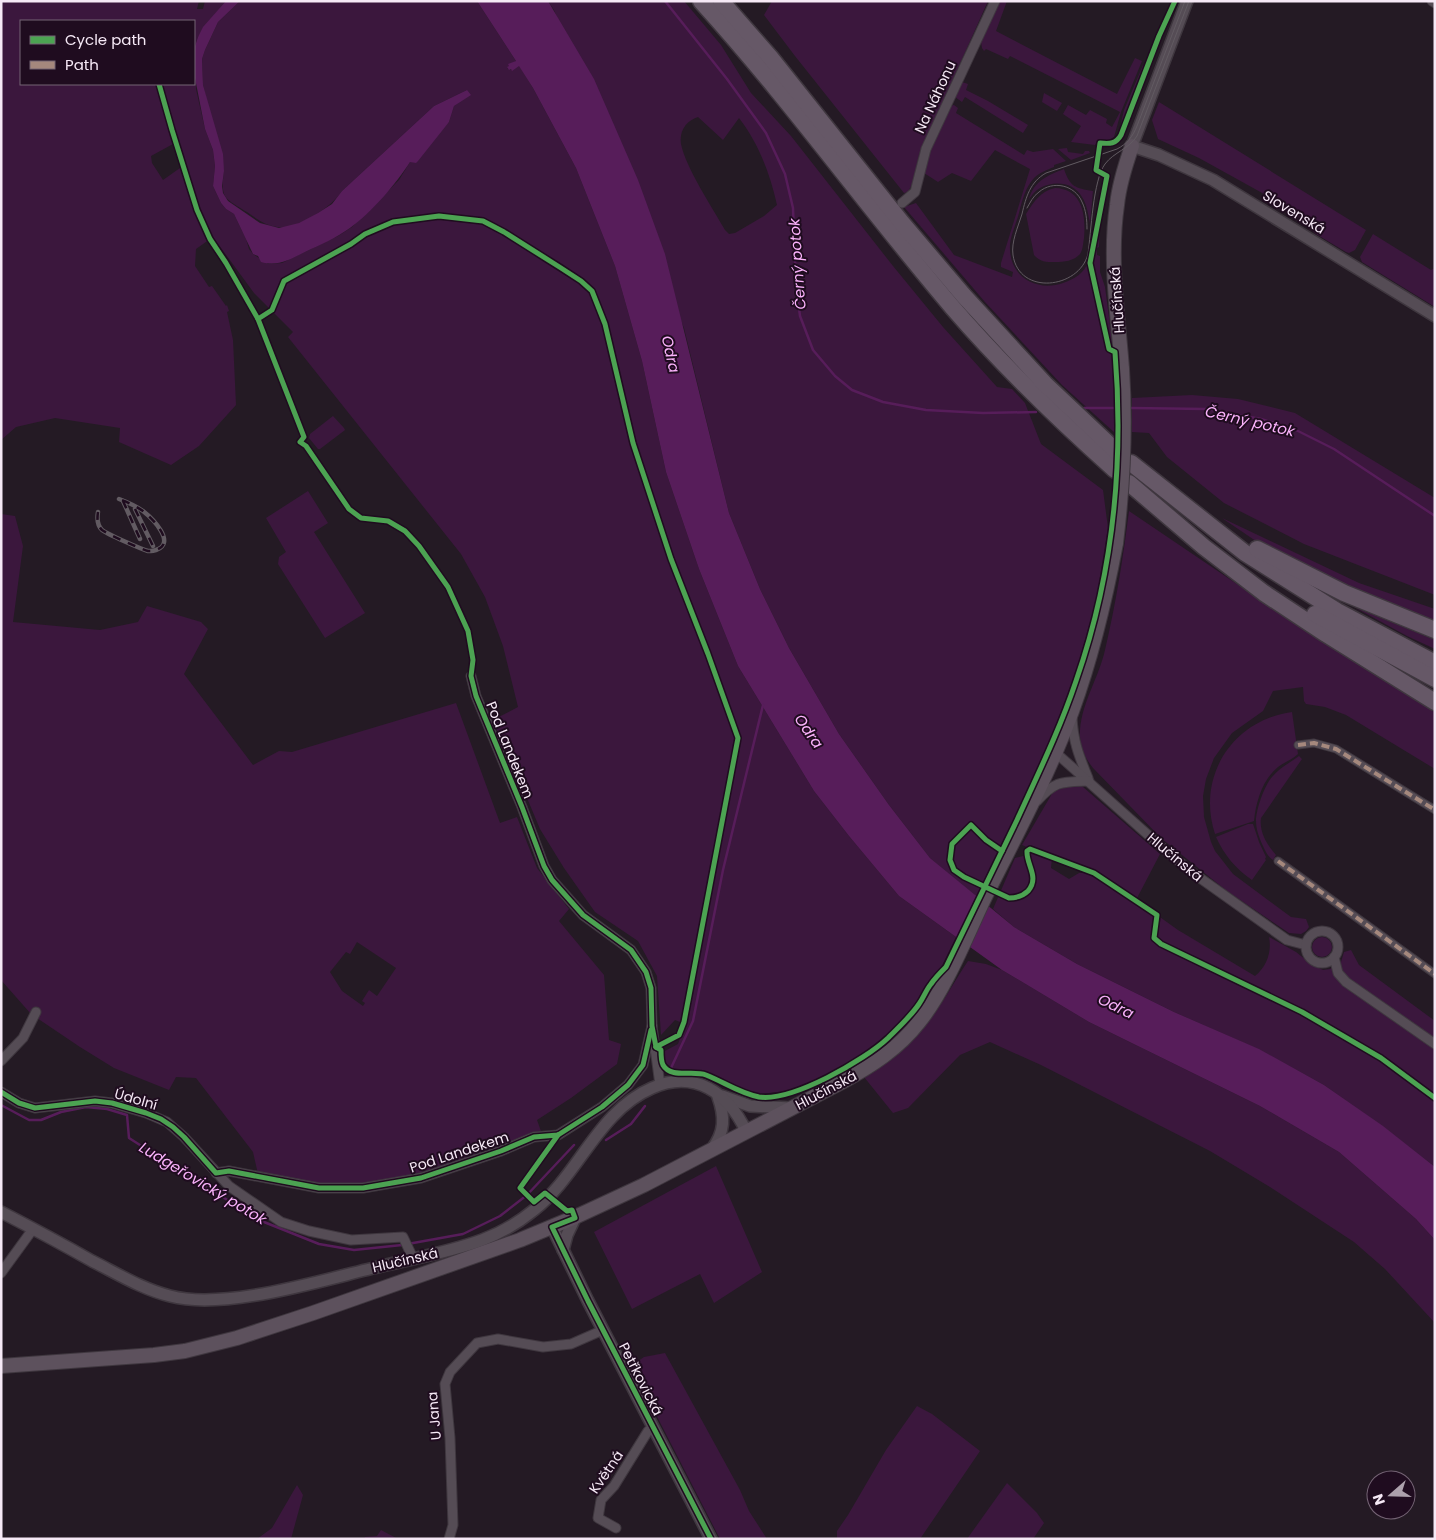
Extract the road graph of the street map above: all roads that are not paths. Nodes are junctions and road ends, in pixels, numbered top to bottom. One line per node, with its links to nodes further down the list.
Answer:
1 (701, 1): 9 (highway)
2 (721, 1): 8 (highway)
3 (995, 1): 6 (street, Na Náhonu)
4 (1187, 1): 5 (street, Hlučínská)
5 (1132, 146): 7 (street, Slovenská); 17 (main road, Hlučínská, bridge)
6 (902, 203)
7 (1435, 316)
8 (1116, 451)
9 (1115, 470)
10 (1129, 483): 11 (highway)
11 (1168, 515): 15 (highway); 16 (highway)
12 (1435, 630): 13 (highway)
13 (1435, 663)
14 (471, 676): 28 (street, Pod Landekem)
15 (1435, 679)
16 (1435, 702)
17 (1071, 712): 19 (main road, Hlučínská); 20 (street)
18 (1298, 745): 21 (street)
19 (1056, 752): 20 (street, Hlučínská); 22 (main road, Hlučínská)
20 (1090, 781): 22 (street); 24 (street, Hlučínská)
21 (1435, 810)
22 (1027, 812): 34 (main road, Hlučínská)
23 (1278, 861): 26 (street)
24 (1306, 945): 25 (street, Hlučínská); 25 (street)
25 (1334, 957): 29 (street)
26 (1435, 974)
27 (36, 1012): 30 (street)
28 (652, 1026): 31 (street, Pod Landekem); 37 (street, Pod Landekem)
29 (1435, 1044)
30 (1, 1062)
31 (660, 1085): 33 (street, Hlučínská); 42 (street, Hlučínská)
32 (1, 1092): 37 (street, Údolní)
33 (716, 1093): 34 (street); 35 (street, Hlučínská); 36 (street)
34 (791, 1108): 35 (main road, Hlučínská)
35 (746, 1131): 36 (main road, Hlučínská)
36 (711, 1150): 39 (main road, Hlučínská)
37 (216, 1173): 42 (street, Údolní)
38 (1, 1212): 41 (street, Hlučínská)
39 (575, 1218): 40 (main road, Hlučínská); 43 (street)
40 (552, 1227): 43 (street, Petřkovická); 46 (main road, Hlučínská)
41 (33, 1229): 42 (street, Hlučínská); 44 (street)
42 (409, 1249)
43 (563, 1250): 45 (street, Petřkovická)
44 (1, 1273)
45 (603, 1330): 47 (street, Petřkovická); 49 (street, U Jana)
46 (1, 1366)
47 (653, 1427): 48 (street, Květná); 50 (street, Petřkovická)
48 (616, 1528)
49 (449, 1539)
50 (712, 1539)

